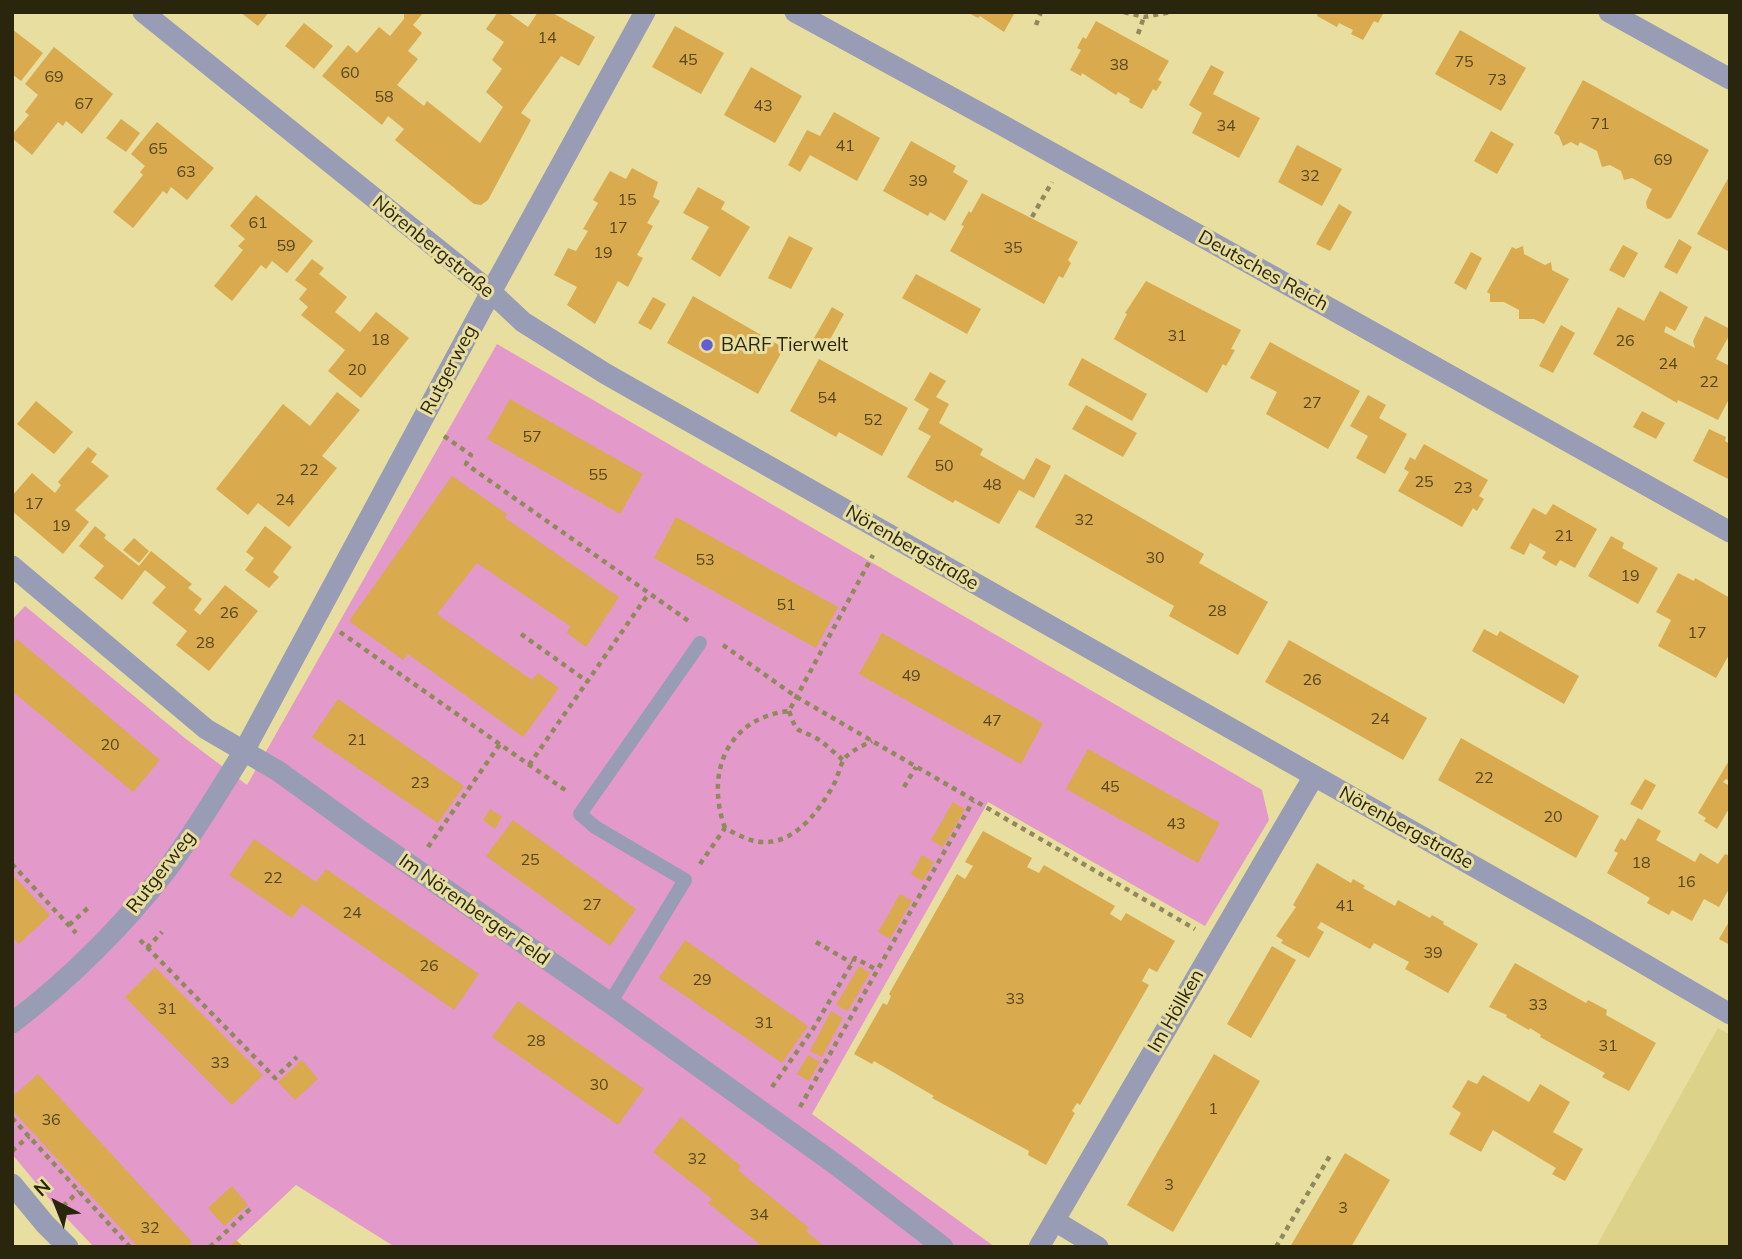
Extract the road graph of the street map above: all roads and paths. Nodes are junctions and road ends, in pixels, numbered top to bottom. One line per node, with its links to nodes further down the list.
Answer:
1 (143, 12): 14 (street, Nörenbergstraße)
2 (645, 12): 14 (street, Rutgerweg)
3 (795, 12): 12 (street, Deutsches Reich)
4 (1041, 12): 9 (path)
5 (1124, 12): 8 (path)
6 (1171, 12): 8 (path)
7 (1609, 12): 11 (street)
8 (1144, 17): 10 (path)
9 (1036, 25)
10 (1138, 34)
11 (1730, 79)
12 (1065, 160): 13 (path); 16 (street, Deutsches Reich)
13 (1032, 218)
14 (491, 292): 15 (street, Rutgerweg); 17 (street, Nörenbergstraße)
15 (420, 424): 19 (path); 20 (street, Rutgerweg)
16 (1730, 532)
17 (885, 533): 26 (path); 34 (street, Nörenbergstraße)
18 (12, 566): 30 (street, Im Nörenberger Feld)
19 (649, 593): 21 (path); 25 (path)
20 (316, 618): 29 (path); 30 (street, Rutgerweg)
21 (695, 625)
22 (521, 634): 25 (path)
23 (718, 641): 26 (path)
24 (700, 643): 37 (lane)
25 (588, 682): 32 (path)
26 (795, 696): 27 (path); 28 (path)
27 (789, 711): 31 (path); 38 (path)
28 (872, 741): 31 (path); 33 (path)
29 (500, 744): 32 (path); 40 (path)
30 (244, 751): 40 (street, Im Nörenberger Feld); 43 (street, Rutgerweg)
31 (843, 760): 38 (path)
32 (529, 765): 37 (path)
33 (916, 767): 35 (path); 36 (path)
34 (1314, 776): 47 (street, Im Höllken); 53 (street, Nörenbergstraße)
35 (904, 787)
36 (973, 801): 47 (path); 51 (path)
37 (586, 804): 52 (lane)
38 (725, 828): 41 (path)
39 (12, 864): 44 (path)
40 (413, 867): 52 (street, Im Nörenberger Feld)
41 (696, 871)
42 (89, 907): 44 (path)
43 (122, 922): 48 (path); 49 (street, Rutgerweg)
44 (69, 925): 49 (path)
45 (162, 932): 48 (path)
46 (816, 942): 50 (path)
47 (1217, 942): 66 (street, Im Höllken)
48 (147, 948): 55 (path)
49 (92, 951): 54 (street, Rutgerweg)
50 (852, 963): 51 (path); 56 (path)
51 (877, 971): 58 (path)
52 (610, 1003): 56 (street, Im Nörenberger Feld)
53 (1730, 1014)
54 (12, 1023)
55 (297, 1057)
56 (757, 1108): 58 (street, Im Nörenberger Feld)
57 (12, 1118): 59 (path)
58 (786, 1128): 70 (street, Im Nörenberger Feld)
59 (29, 1136): 60 (path); 63 (path)
60 (12, 1151)
61 (1331, 1154): 73 (path)
62 (12, 1184): 67 (street)
63 (79, 1191): 64 (path); 68 (path)
64 (68, 1202)
65 (251, 1208): 69 (path)
66 (1055, 1221): 71 (street, Im Höllken); 72 (street)
67 (68, 1247)
68 (130, 1247)
69 (210, 1247)
70 (943, 1247)
71 (1039, 1247)
72 (1098, 1247)
73 (1276, 1247)

